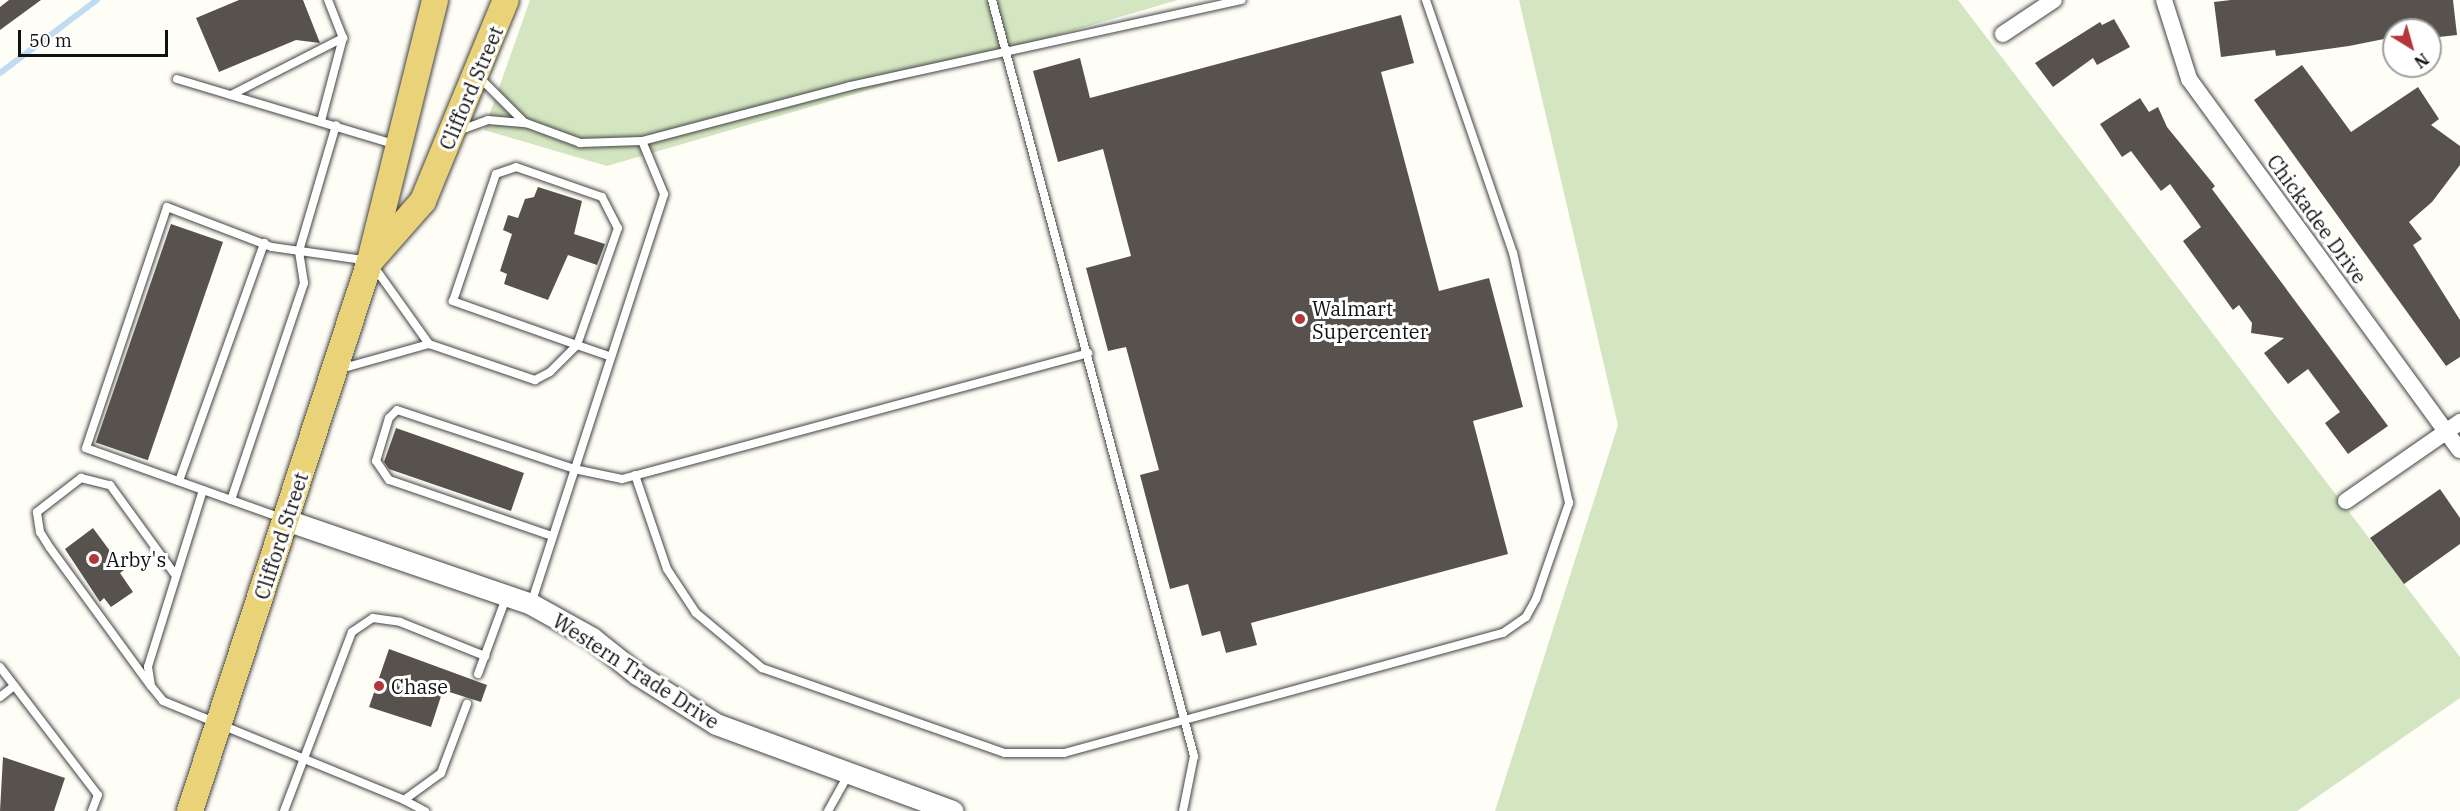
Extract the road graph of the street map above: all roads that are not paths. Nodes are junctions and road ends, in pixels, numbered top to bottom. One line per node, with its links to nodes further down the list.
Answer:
1 (328, 0): 10 (lane)
2 (435, 0): 20 (main road, Clifford Street)
3 (506, 0): 12 (main road, Clifford Street)
4 (992, 0): 11 (lane)
5 (1242, 0): 11 (lane)
6 (1426, 0): 49 (lane)
7 (2054, 0): 9 (street)
8 (2164, 0): 29 (street, Chickadee Drive)
9 (2003, 34)
10 (343, 38): 14 (lane); 15 (lane)
11 (1007, 52): 19 (lane); 26 (lane)
12 (477, 75): 16 (lane); 18 (main road, Clifford Street)
13 (177, 79): 14 (lane)
14 (231, 95): 15 (lane)
15 (321, 121): 17 (lane)
16 (526, 123): 18 (lane); 19 (lane)
17 (336, 125): 20 (lane); 22 (lane)
18 (452, 133): 23 (main road, Clifford Street)
19 (642, 141): 27 (lane)
20 (398, 145): 23 (main road, Clifford Street)
21 (264, 243): 22 (lane); 33 (lane); 33 (lane)
22 (299, 251): 23 (lane); 35 (lane)
23 (370, 261): 24 (lane); 28 (main road, Clifford Street)
24 (429, 344): 25 (lane); 28 (lane)
25 (577, 345): 25 (lane); 27 (lane)
26 (1088, 353): 32 (lane); 49 (lane)
27 (611, 357): 31 (lane)
28 (335, 371): 37 (main road, Clifford Street)
29 (2453, 426): 30 (street, Chickadee Drive); 36 (street)
30 (2460, 450)
31 (574, 469): 32 (lane); 38 (lane); 38 (lane)
32 (635, 475): 49 (lane)
33 (179, 481): 34 (lane)
34 (203, 490): 35 (lane); 39 (lane)
35 (231, 500): 37 (lane)
36 (2346, 501)
37 (286, 520): 40 (street, Western Trade Drive); 50 (main road, Clifford Street)
38 (552, 536): 41 (lane)
39 (176, 576): 46 (lane); 46 (lane)
40 (507, 595): 41 (street, Western Trade Drive); 42 (lane)
41 (531, 604): 52 (street, Western Trade Drive)
42 (485, 656): 44 (lane); 51 (lane)
43 (0, 667): 45 (lane)
44 (478, 674)
45 (14, 686): 47 (lane); 54 (lane)
46 (151, 686): 50 (lane)
47 (0, 697)
48 (467, 704): 53 (lane)
49 (1185, 718): 60 (lane)
50 (219, 723): 51 (lane); 55 (main road, Clifford Street)
51 (303, 760): 53 (lane); 56 (lane)
52 (848, 775): 58 (lane); 59 (street, Western Trade Drive)
53 (404, 800): 57 (lane)
54 (92, 811)
55 (190, 811)
56 (284, 811)
57 (425, 811)
58 (828, 811)
59 (952, 811)
60 (1183, 811)

